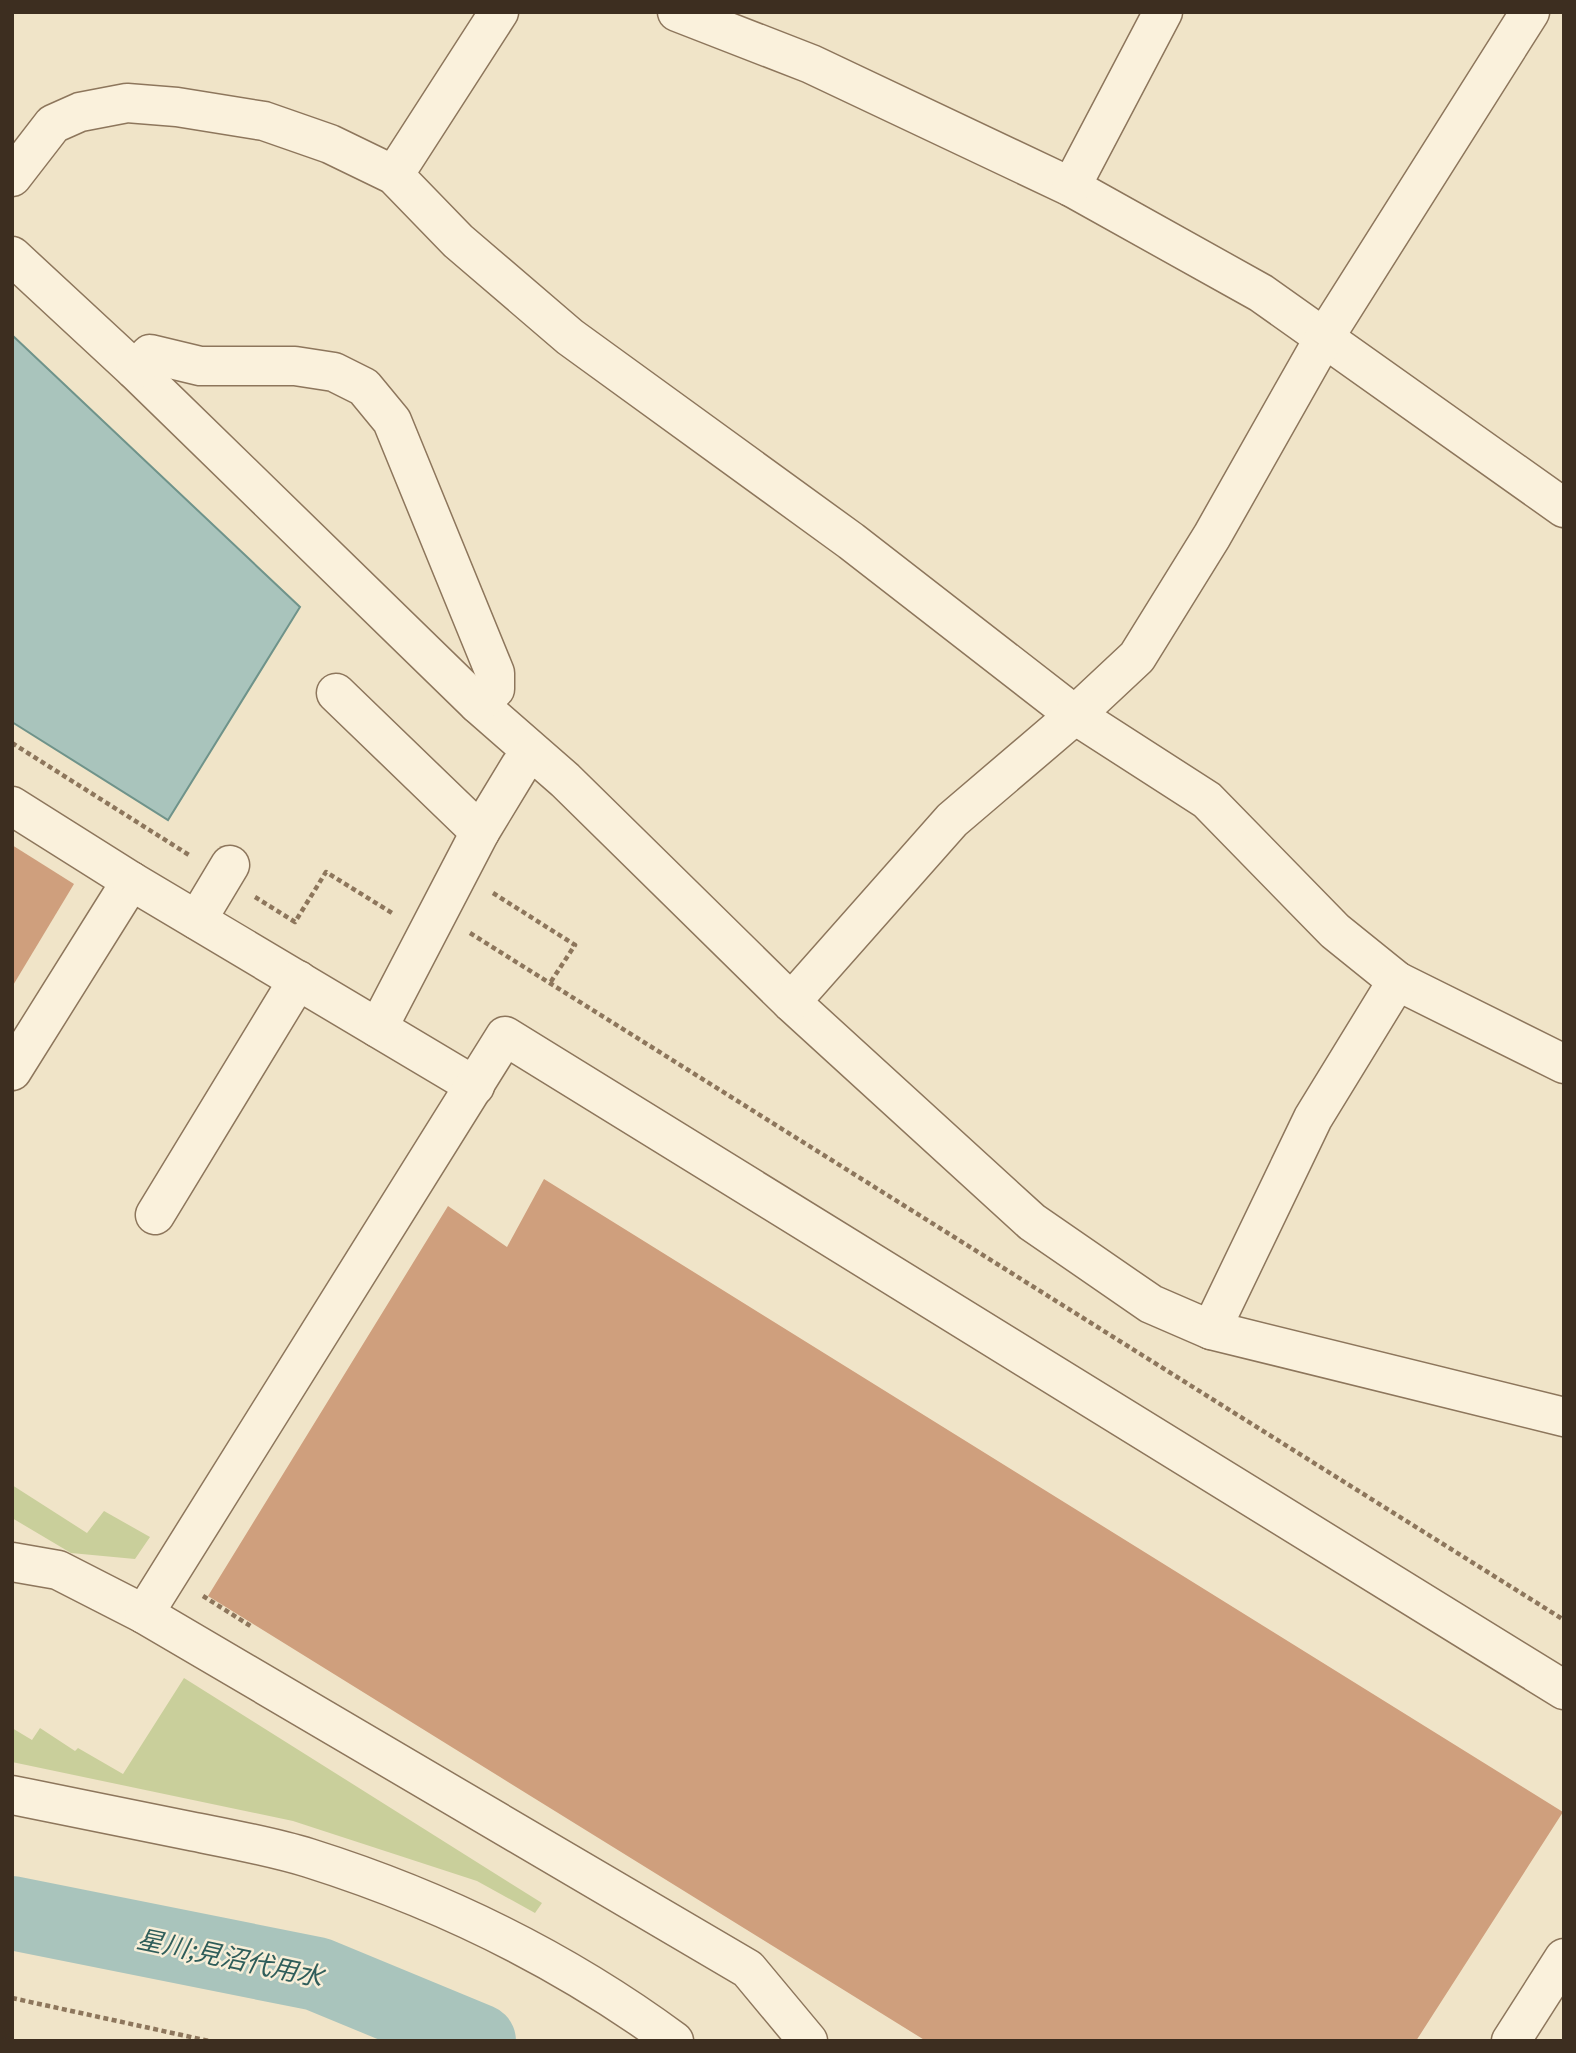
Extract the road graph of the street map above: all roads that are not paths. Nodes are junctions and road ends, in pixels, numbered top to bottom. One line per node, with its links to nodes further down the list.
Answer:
1 (499, 12): 5 (street)
2 (677, 12): 7 (street)
3 (1163, 12): 7 (street)
4 (1530, 12): 9 (street)
5 (394, 175): 6 (street); 14 (street)
6 (12, 177)
7 (1071, 187): 9 (street)
8 (12, 256): 10 (street)
9 (1324, 338): 11 (street); 14 (street)
10 (135, 370): 13 (street); 13 (street)
11 (1564, 508)
12 (336, 694): 17 (street)
13 (478, 704): 15 (street)
14 (1075, 715): 22 (street); 23 (street)
15 (534, 755): 17 (street); 23 (street)
16 (12, 806): 19 (street)
17 (480, 832): 24 (street)
18 (227, 871): 20 (street)
19 (131, 881): 20 (street); 26 (street)
20 (197, 920): 21 (street)
21 (298, 980): 24 (street); 28 (street)
22 (1397, 981): 25 (street); 29 (street)
23 (791, 1002): 29 (street)
24 (378, 1028): 27 (street)
25 (1564, 1064)
26 (12, 1071)
27 (475, 1086): 32 (street); 33 (street)
28 (155, 1215)
29 (1211, 1330): 30 (street)
30 (1564, 1418)
31 (12, 1562): 32 (street)
32 (144, 1614): 37 (street)
33 (1564, 1690)
34 (12, 1795): 36 (street)
35 (1564, 1958): 38 (street)
36 (674, 2041)
37 (808, 2041)
38 (1511, 2041)

